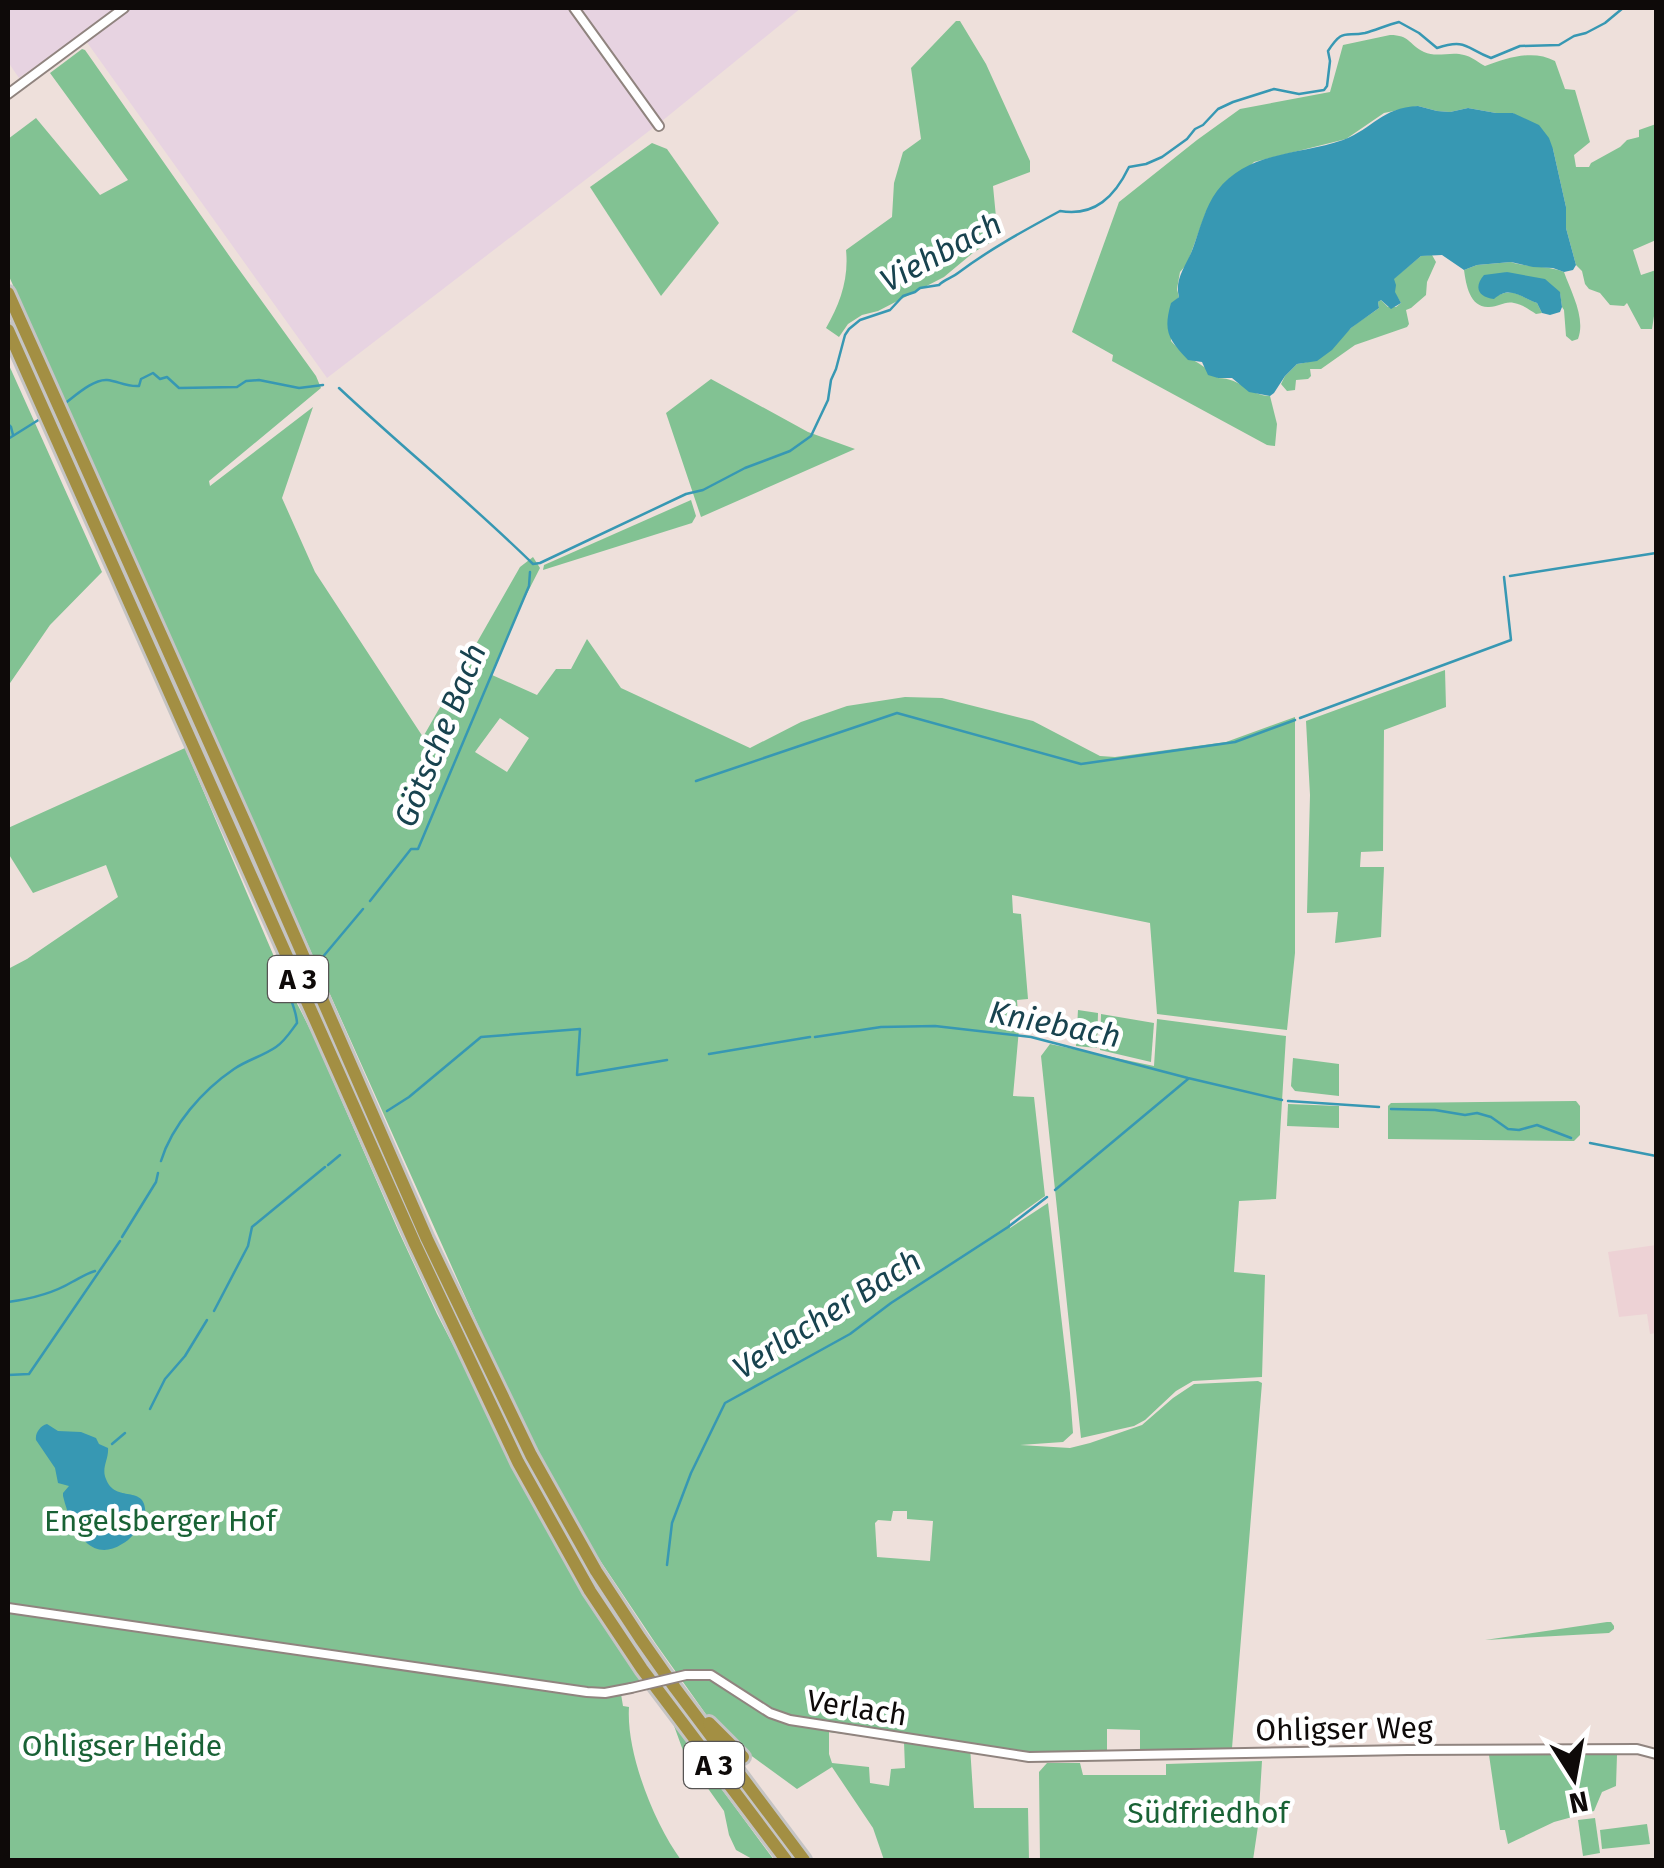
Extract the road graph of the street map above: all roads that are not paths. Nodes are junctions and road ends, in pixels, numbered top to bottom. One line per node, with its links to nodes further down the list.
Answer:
1 (124, 8): 3 (street)
2 (574, 8): 4 (street)
3 (8, 94)
4 (659, 126)
5 (8, 293): 9 (highway, A 3)
6 (8, 330): 8 (highway, A 3)
7 (8, 1608): 13 (street, Verlach, bridge)
8 (642, 1669): 10 (highway); 14 (highway, A 3)
9 (674, 1688): 12 (highway); 15 (highway, A 3)
10 (660, 1704)
11 (1656, 1754): 13 (street, Ohligser Weg)
12 (743, 1757)
13 (1032, 1757)
14 (786, 1860)
15 (804, 1860)

